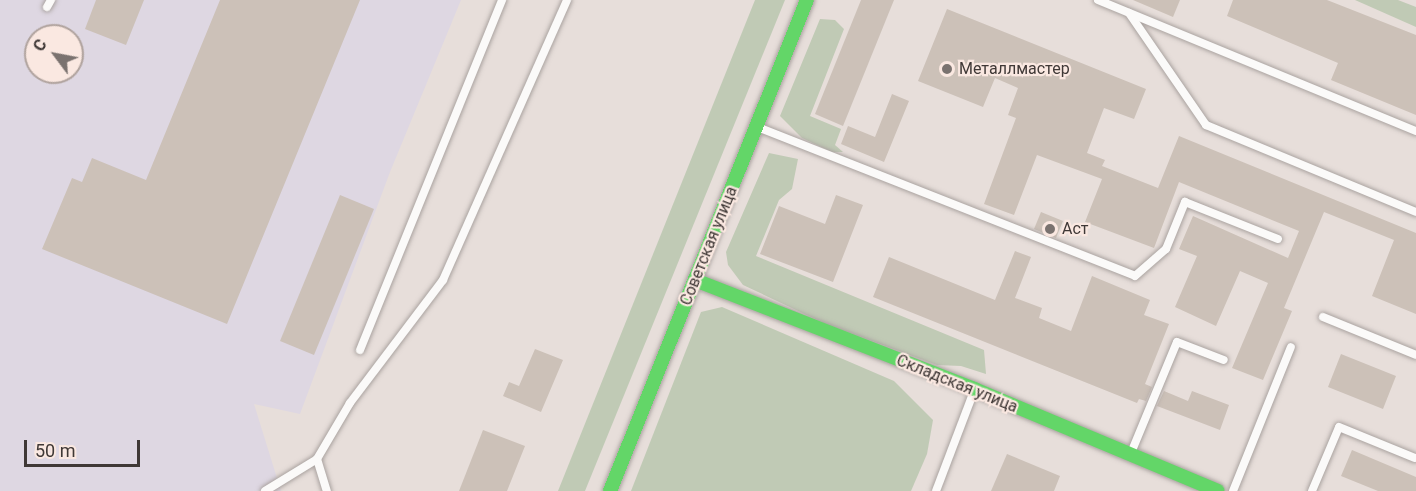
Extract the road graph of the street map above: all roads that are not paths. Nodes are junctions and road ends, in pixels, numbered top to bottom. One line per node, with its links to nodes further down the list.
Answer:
1 (502, 0): 13 (lane)
2 (567, 0): 19 (lane)
3 (807, 0): 6 (street, Советская улица)
4 (1098, 0): 5 (lane)
5 (1129, 13): 7 (lane); 8 (lane)
6 (757, 127): 9 (lane); 10 (street, Советская улица)
7 (1416, 131)
8 (1416, 212)
9 (1278, 239)
10 (695, 280): 16 (street, Складская улица); 22 (street, Советская улица)
11 (1323, 317): 14 (lane)
12 (1291, 347): 25 (lane)
13 (360, 350)
14 (1416, 355)
15 (1224, 360): 17 (lane)
16 (974, 389): 17 (street, Складская улица); 23 (lane)
17 (1129, 456): 24 (street, Складская улица)
18 (1415, 458): 26 (lane)
19 (317, 459): 20 (lane); 21 (lane)
20 (265, 491)
21 (327, 491)
22 (610, 491)
23 (936, 491)
24 (1218, 491)
25 (1233, 491)
26 (1312, 491)

